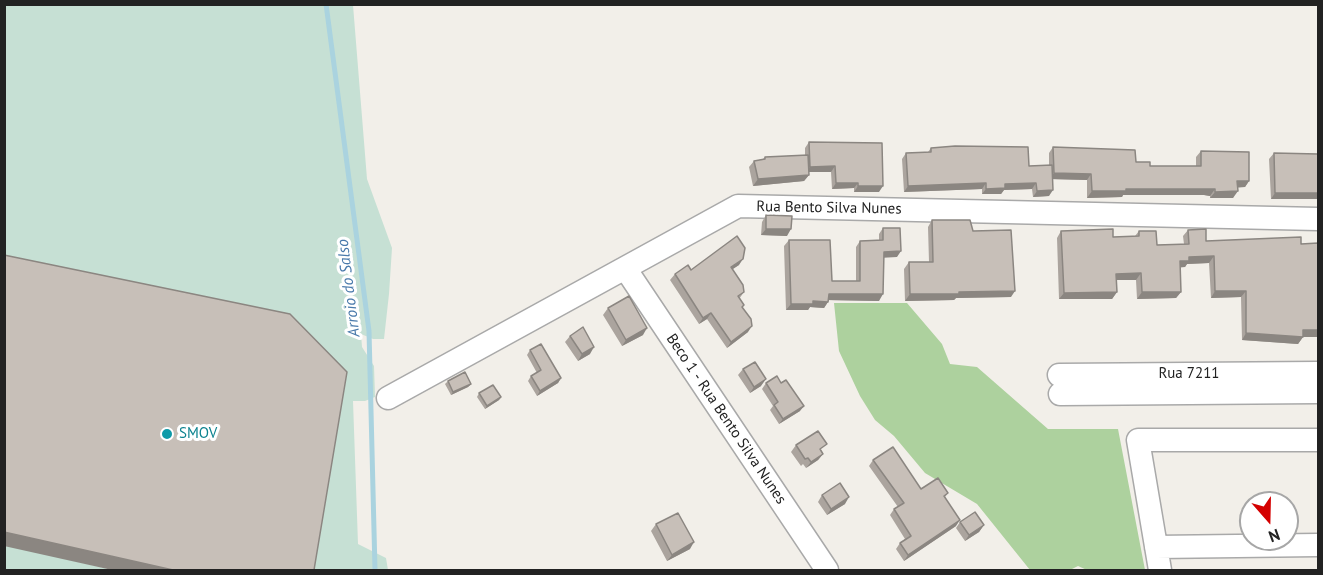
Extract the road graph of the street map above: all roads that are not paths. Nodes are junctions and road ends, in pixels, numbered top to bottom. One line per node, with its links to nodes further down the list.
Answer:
1 (1318, 219): 2 (street, Rua Bento Silva Nunes)
2 (626, 268): 5 (street, Rua Bento Silva Nunes); 9 (street, Beco 1 - Rua Bento Silva Nunes)
3 (1318, 373): 4 (street, Rua 7211)
4 (1318, 392)
5 (388, 398)
6 (1318, 440): 8 (street)
7 (1318, 545): 8 (street)
8 (1156, 547): 10 (street)
9 (828, 570)
10 (1160, 570)

